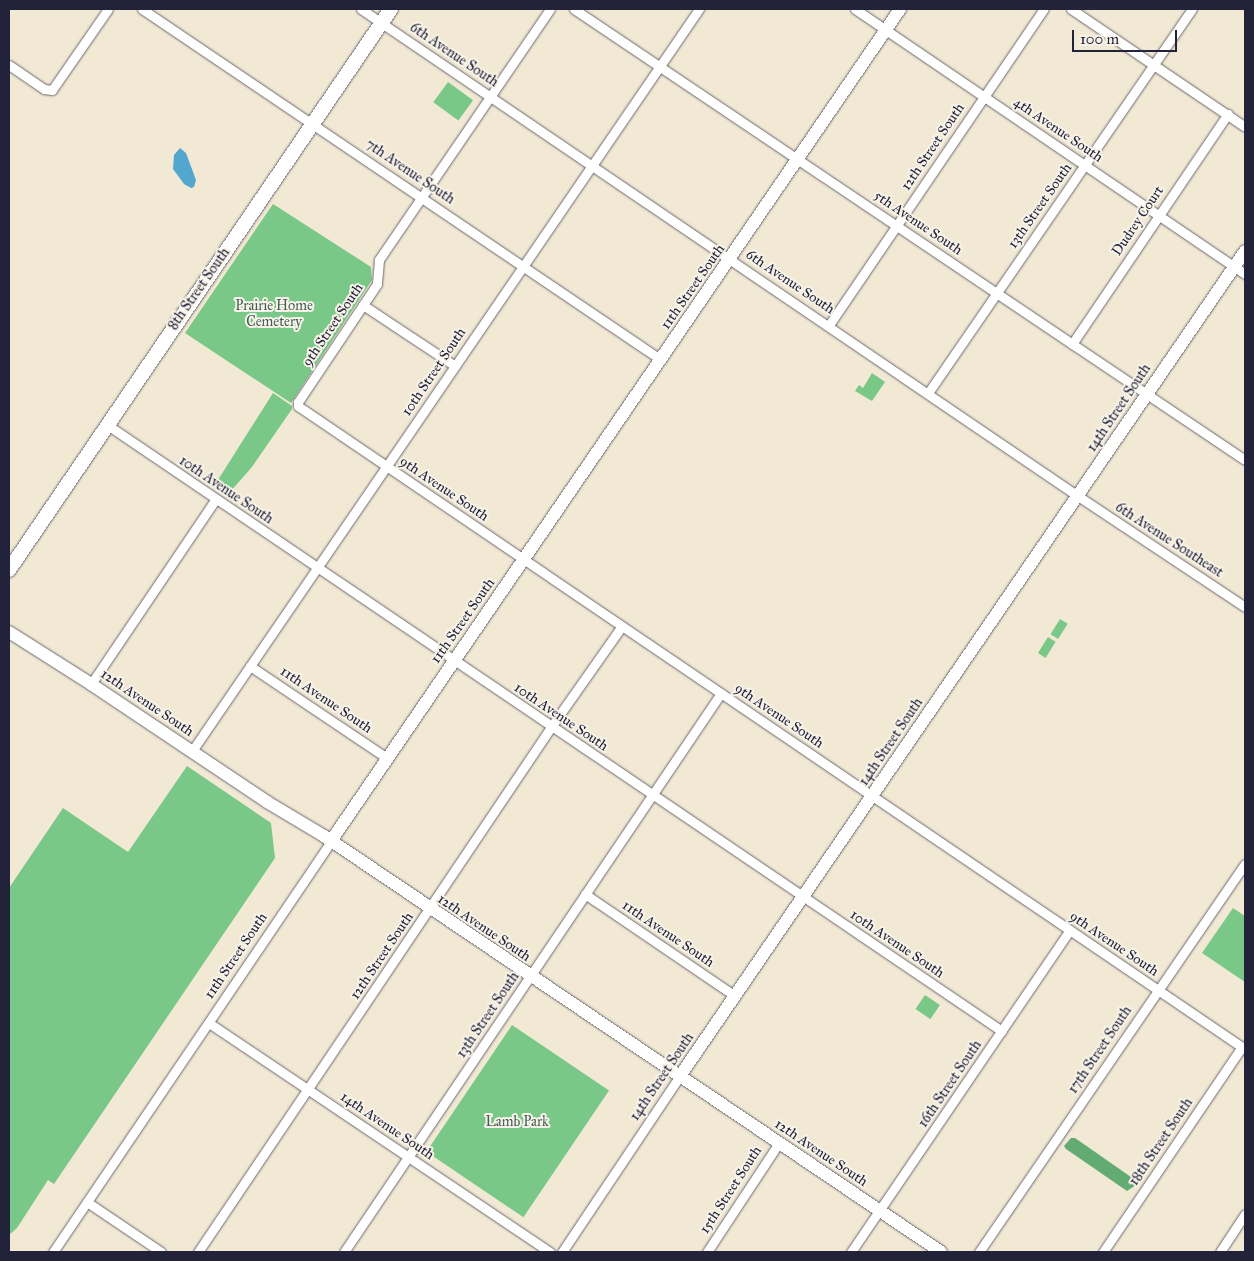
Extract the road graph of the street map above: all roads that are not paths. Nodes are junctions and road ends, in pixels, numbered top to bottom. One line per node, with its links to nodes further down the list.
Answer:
1 (108, 9): 16 (street)
2 (142, 9): 21 (street, 7th Avenue South)
3 (361, 9): 13 (street, 6th Avenue South)
4 (391, 9): 13 (main road, 8th Street South)
5 (550, 9): 19 (street, 9th Street South)
6 (574, 9): 17 (street, 5th Avenue South)
7 (699, 9): 17 (street, 10th Street South)
8 (855, 9): 14 (street, 4th Avenue South)
9 (900, 9): 14 (street, 11th Street South)
10 (1044, 9): 18 (street, 12th Street South)
11 (1072, 9): 15 (street)
12 (1192, 9): 15 (street, 13th Street South)
13 (381, 22): 19 (street, 6th Avenue South); 21 (main road, 8th Street South)
14 (886, 30): 18 (street, 4th Avenue South); 23 (street, 11th Street South)
15 (1154, 64): 20 (street); 25 (street, 13th Street South)
16 (9, 66)
17 (659, 66): 23 (street, 5th Avenue South); 24 (street, 10th Street South)
18 (984, 96): 25 (street, 4th Avenue South); 28 (street, 12th Street South)
19 (491, 97): 24 (street, 6th Avenue South); 26 (street, 9th Street South)
20 (1228, 114): 22 (street); 27 (street, Dudrey Court)
21 (313, 122): 26 (street, 7th Avenue South); 43 (main road, 8th Street South)
22 (1245, 126)
23 (797, 160): 28 (street, 5th Avenue South); 30 (street, 11th Street South)
24 (592, 165): 30 (street, 6th Avenue South); 31 (street, 10th Street South)
25 (1085, 165): 27 (street, 4th Avenue South); 34 (street, 13th Street South)
26 (421, 196): 31 (street, 7th Avenue South); 35 (street, 9th Street South)
27 (1159, 216): 32 (street, 4th Avenue South); 37 (street, Dudrey Court)
28 (896, 225): 34 (street, 5th Avenue South); 36 (street, 12th Street South)
29 (1245, 251): 32 (street, 14th Street South)
30 (731, 259): 36 (street, 6th Avenue South); 38 (street, 11th Street South)
31 (523, 266): 38 (street, 7th Avenue South); 39 (street, 10th Street South)
32 (1234, 267): 33 (street, 4th Avenue South); 41 (street, 14th Street South)
33 (1245, 274)
34 (997, 293): 37 (street, 5th Avenue South); 40 (street, 13th Street South)
35 (363, 305): 39 (street); 42 (street, 9th Street South)
36 (829, 325): 40 (street, 6th Avenue South)
37 (1072, 344): 41 (street, 5th Avenue South)
38 (660, 360): 48 (street, 11th Street South)
39 (455, 366): 45 (street, 10th Street South)
40 (928, 393): 46 (street, 6th Avenue South)
41 (1146, 395): 44 (street, 5th Avenue South); 46 (street, 14th Street South)
42 (298, 406): 45 (street, 9th Avenue South)
43 (106, 424): 47 (street, 10th Avenue South); 50 (main road, 8th Street South)
44 (1245, 460)
45 (386, 466): 48 (street, 9th Avenue South); 49 (street, 10th Street South)
46 (1078, 496): 51 (street, 6th Avenue Southeast); 62 (street, 14th Street South)
47 (216, 499): 49 (street, 10th Avenue South); 56 (street)
48 (524, 560): 52 (street, 9th Avenue South); 54 (street, 11th Street South)
49 (317, 568): 54 (street, 10th Avenue South); 55 (street, 10th Street South)
50 (9, 570)
51 (1245, 607)
52 (622, 626): 57 (street, 9th Avenue South); 58 (street, 12th Street South)
53 (9, 632): 56 (street, 12th Avenue South)
54 (454, 661): 58 (street, 10th Avenue South); 60 (street, 11th Street South)
55 (250, 666): 59 (street, 10th Street South); 60 (street, 11th Avenue South)
56 (91, 684): 59 (street, 12th Avenue South)
57 (721, 693): 61 (street, 13th Street South); 62 (street, 9th Avenue South)
58 (551, 727): 61 (street, 10th Avenue South); 67 (street, 12th Street South)
59 (192, 751): 63 (street, 12th Avenue South)
60 (387, 758): 63 (street, 11th Street South)
61 (652, 795): 65 (street, 13th Street South); 66 (street, 10th Avenue South)
62 (872, 796): 66 (street, 14th Street South); 68 (street, 9th Avenue South)
63 (331, 841): 67 (street, 12th Avenue South); 72 (street, 11th Street South)
64 (1245, 864): 70 (street, 17th Street South)
65 (585, 894): 69 (street, 13th Street South); 71 (street, 11th Avenue South)
66 (803, 896): 71 (street, 14th Street South); 73 (street, 10th Avenue South)
67 (430, 909): 69 (street, 12th Avenue South); 76 (street, 12th Street South)
68 (1070, 930): 70 (street, 9th Avenue South); 73 (street, 16th Street South)
69 (530, 976): 75 (street, 12th Avenue South); 78 (street, 13th Street South)
70 (1158, 989): 74 (street, 9th Avenue South); 91 (street, 17th Street South)
71 (735, 996): 75 (street, 14th Street South)
72 (209, 1023): 76 (street, 14th Avenue South); 79 (street, 11th Street South)
73 (1002, 1031): 80 (street, 16th Street South)
74 (1244, 1048): 92 (street, 18th Street South)
75 (680, 1076): 77 (street, 12th Avenue South); 87 (street, 14th Street South)
76 (309, 1090): 78 (street, 14th Avenue South); 85 (street, 12th Street South)
77 (779, 1143): 80 (street, 12th Avenue South); 88 (street, 15th Street South)
78 (408, 1157): 82 (street, 13th Street South); 86 (street, 14th Avenue South)
79 (87, 1202): 83 (street, 11th Street South); 84 (street)
80 (879, 1211): 89 (street, 16th Street South); 90 (street, 12th Avenue South)
81 (1245, 1214): 93 (street)
82 (349, 1250)
83 (53, 1252)
84 (161, 1252)
85 (198, 1252)
86 (550, 1252)
87 (562, 1252)
88 (707, 1252)
89 (852, 1252)
90 (941, 1252)
91 (979, 1252)
92 (1102, 1252)
93 (1220, 1252)

